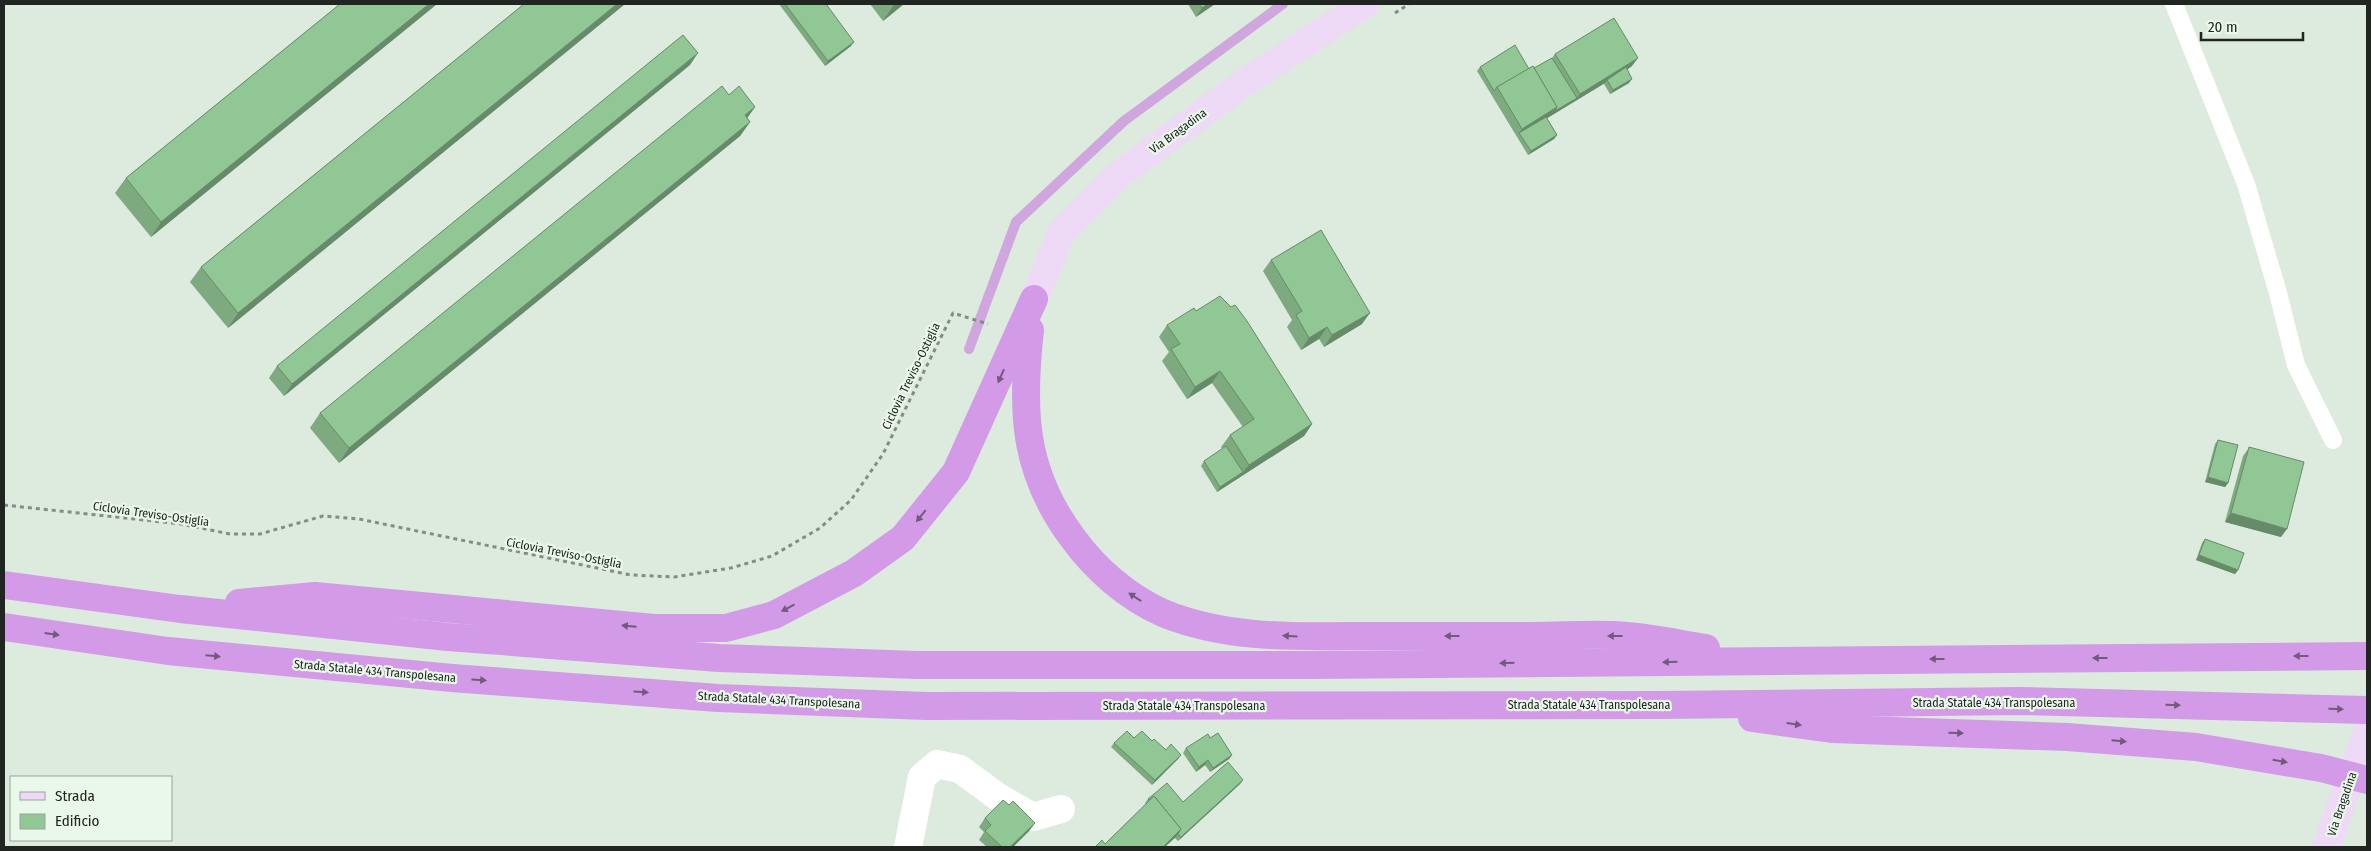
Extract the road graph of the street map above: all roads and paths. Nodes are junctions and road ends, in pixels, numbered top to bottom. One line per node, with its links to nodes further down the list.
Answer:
1 (1365, 4): 3 (main road, Via Bragadina)
2 (2174, 4): 5 (lane)
3 (1034, 299): 8 (highway, one-way to 8); 11 (highway, one-way to 3)
4 (993, 326): 6 (path, Ciclovia Treviso-Ostiglia)
5 (2333, 440)
6 (4, 505)
7 (4, 585): 8 (highway)
8 (180, 609): 11 (highway, one-way to 8)
9 (4, 627): 12 (highway, Strada Statale 434 Transpolesana, one-way to 12)
10 (2367, 656): 11 (highway, one-way to 11)
11 (1784, 660)
12 (1659, 705): 13 (highway, Strada Statale 434 Transpolesana, one-way to 13); 15 (highway, one-way to 15)
13 (2367, 710)
14 (2367, 732): 18 (main road, Via Bragadina)
15 (2367, 780)
16 (1061, 809): 17 (street)
17 (908, 847)
18 (2326, 847)

